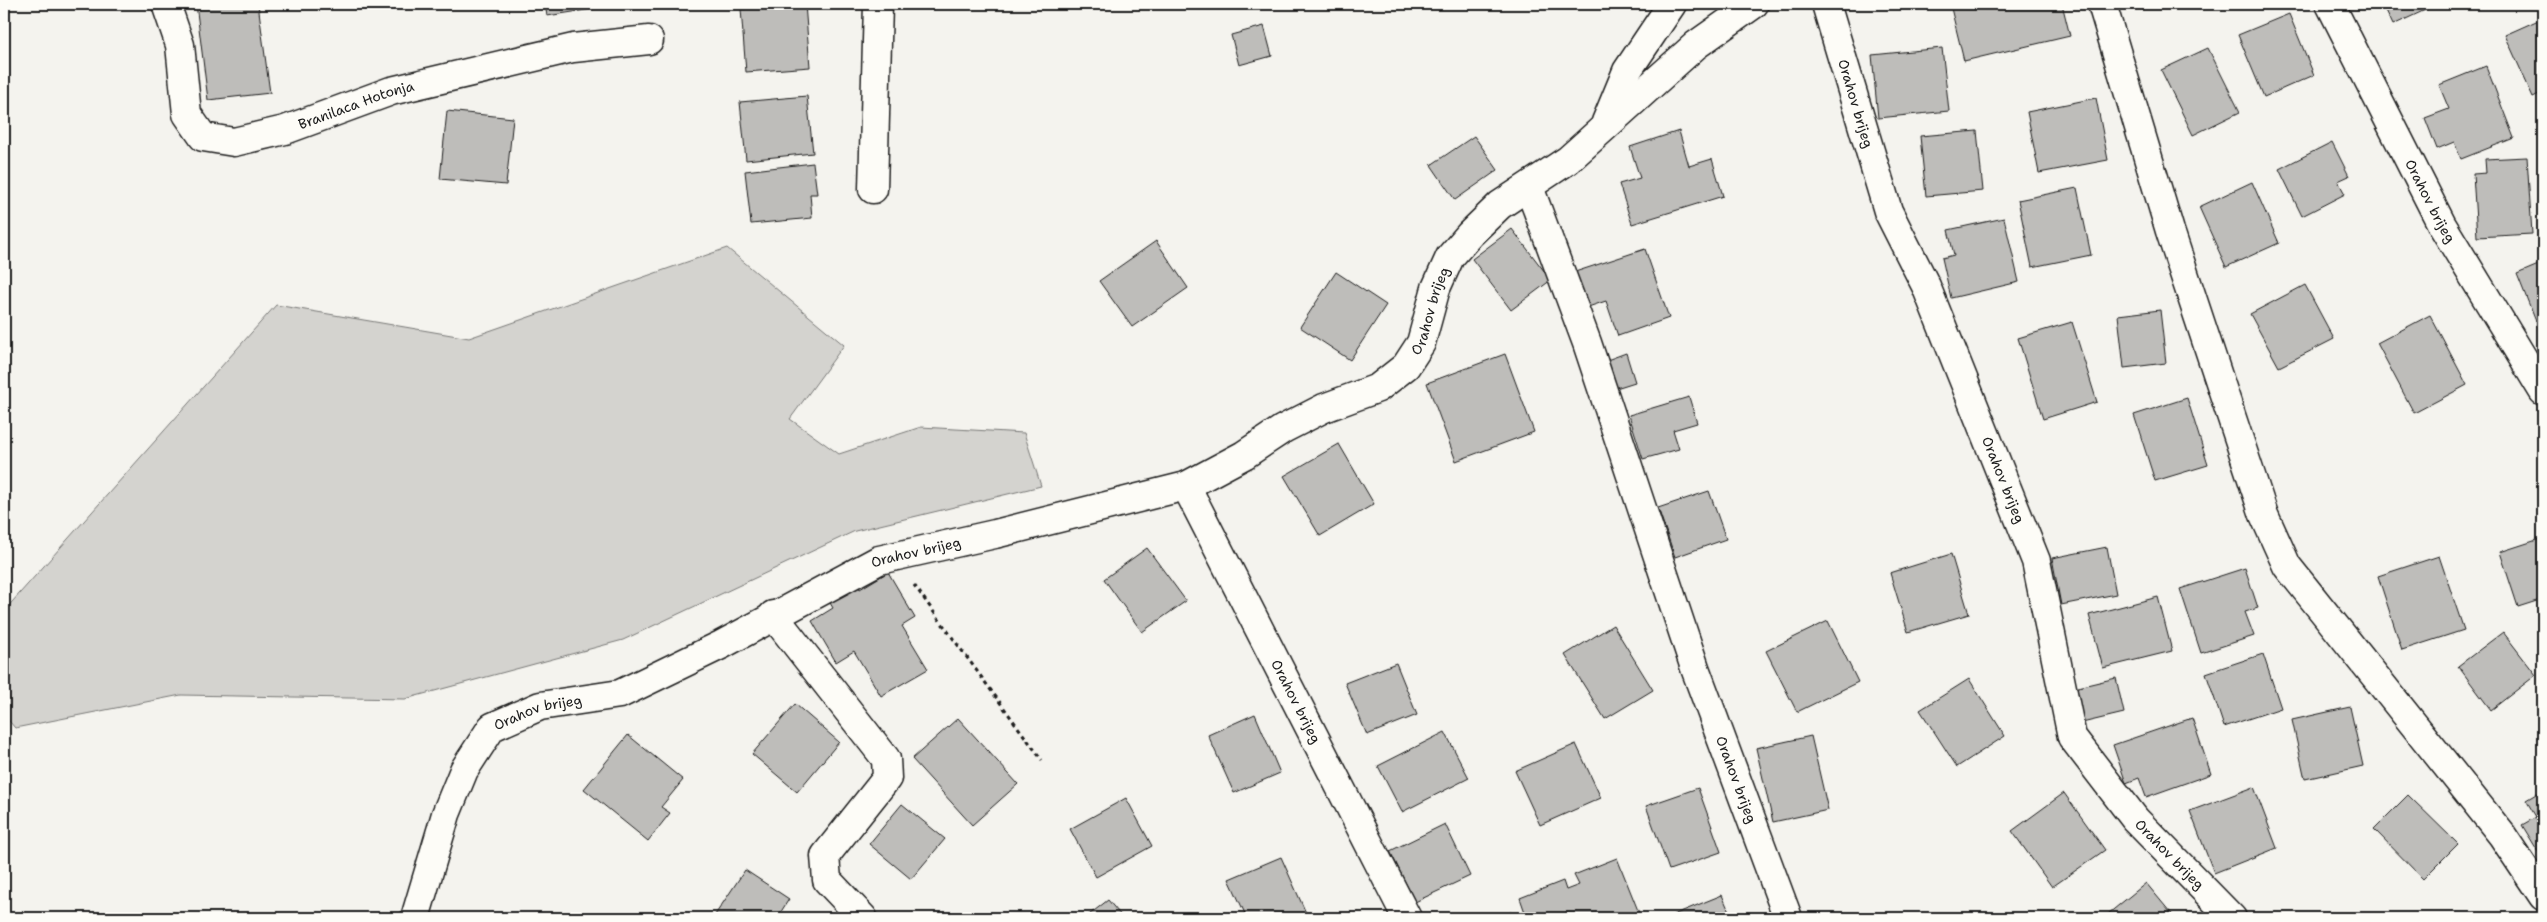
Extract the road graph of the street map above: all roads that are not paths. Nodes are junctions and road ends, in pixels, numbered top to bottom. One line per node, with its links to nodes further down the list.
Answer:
1 (166, 4): 8 (street, Branilaca Hotonja)
2 (878, 4): 11 (street)
3 (1672, 4): 9 (street, Orahov brijeg)
4 (1754, 4): 9 (street, Orahov brijeg)
5 (1826, 4): 20 (street, Orahov brijeg)
6 (2102, 4): 15 (street)
7 (2330, 4): 12 (street, Orahov brijeg)
8 (649, 40)
9 (1602, 130): 10 (street, Orahov brijeg)
10 (1529, 187): 13 (street, Orahov brijeg); 19 (street, Orahov brijeg)
11 (873, 189)
12 (2543, 391)
13 (1186, 486): 14 (street, Orahov brijeg); 18 (street, Orahov brijeg)
14 (773, 615): 16 (street, Orahov brijeg); 17 (street)
15 (2543, 896)
16 (415, 918)
17 (863, 918)
18 (1407, 918)
19 (1788, 918)
20 (2232, 918)

